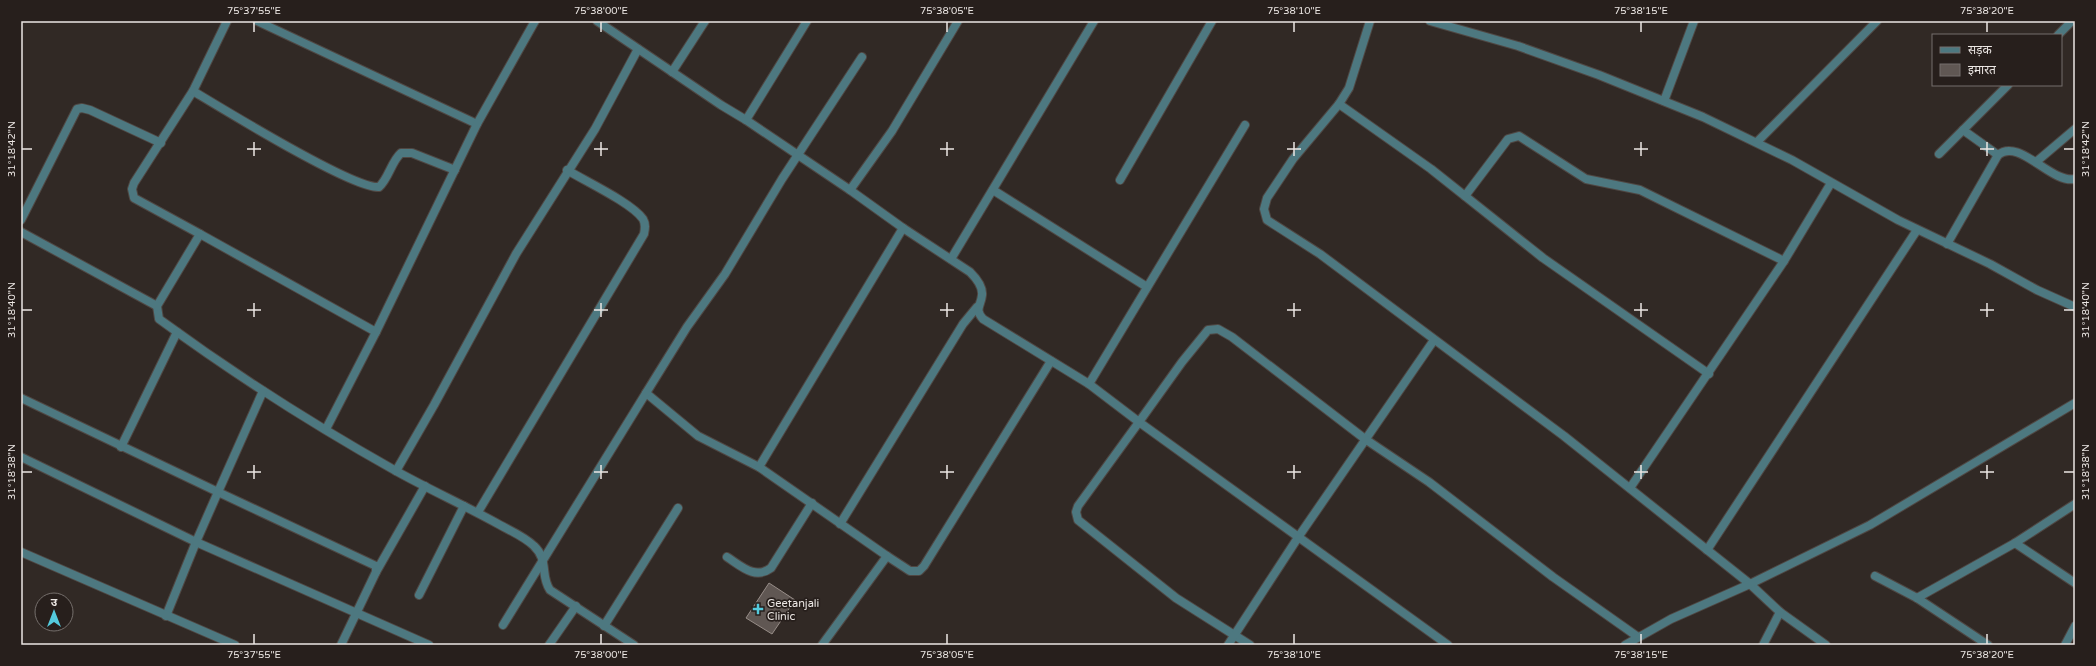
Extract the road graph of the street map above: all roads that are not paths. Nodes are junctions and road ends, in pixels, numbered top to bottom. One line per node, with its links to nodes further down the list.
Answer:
1 (227, 21): 20 (street)
2 (257, 21): 24 (street)
3 (535, 21): 24 (street)
4 (597, 21): 16 (street)
5 (705, 21): 18 (street)
6 (807, 21): 23 (street)
7 (958, 21): 39 (street)
8 (1094, 21): 40 (street)
9 (1212, 21): 36 (street)
10 (1370, 21): 22 (street)
11 (1430, 21): 21 (street)
12 (1694, 21): 21 (street)
13 (1877, 21): 28 (street)
14 (2072, 21): 15 (street)
15 (2059, 34)
16 (638, 49): 18 (street); 35 (street)
17 (862, 57): 32 (street)
18 (672, 72): 23 (street)
19 (2007, 86): 27 (street)
20 (192, 91): 29 (street); 34 (street)
21 (1664, 101): 28 (street)
22 (1339, 104): 41 (street); 56 (street)
23 (746, 120): 32 (street)
24 (477, 124): 34 (street)
25 (1245, 125): 50 (street)
26 (2075, 129): 33 (street)
27 (1963, 130): 30 (street); 31 (street)
28 (1757, 142): 38 (street)
29 (161, 143): 42 (street); 46 (street)
30 (1939, 154)
31 (1998, 154): 33 (street); 47 (street)
32 (798, 155): 39 (street); 61 (street)
33 (2036, 162): 37 (street)
34 (455, 170): 55 (street)
35 (567, 170): 70 (street); 78 (street)
36 (1120, 180)
37 (2074, 180)
38 (1831, 183): 44 (street); 49 (street)
39 (850, 190): 43 (street)
40 (993, 190): 48 (street); 50 (street)
41 (1465, 196): 49 (street); 58 (street)
42 (21, 220)
43 (902, 228): 48 (street); 69 (street)
44 (1918, 230): 47 (street); 83 (street)
45 (21, 232): 51 (street)
46 (200, 234): 51 (street); 55 (street)
47 (1947, 244): 53 (street)
48 (951, 259): 52 (street)
49 (1784, 261): 58 (street)
50 (1147, 287): 59 (street)
51 (157, 306): 54 (street)
52 (977, 307): 57 (street); 79 (street)
53 (2075, 307)
54 (177, 332): 60 (street); 67 (street)
55 (376, 332): 65 (street)
56 (1434, 340): 66 (street); 72 (street)
57 (1051, 361): 59 (street); 85 (street)
58 (1709, 374): 72 (street)
59 (1089, 384): 64 (street)
60 (263, 391): 65 (street); 73 (street)
61 (646, 393): 69 (street); 87 (street)
62 (21, 398): 67 (street)
63 (2075, 402): 91 (street)
64 (1139, 422): 66 (street); 80 (street); 101 (street)
65 (326, 430): 70 (street)
66 (1365, 439): 80 (street); 102 (street)
67 (121, 447): 73 (street)
68 (21, 457): 81 (street)
69 (759, 467): 74 (street)
70 (396, 471): 71 (street)
71 (425, 486): 76 (street); 88 (street)
72 (1630, 488): 83 (street)
73 (218, 492): 81 (street); 88 (street)
74 (812, 503): 79 (street); 86 (street)
75 (2075, 504): 82 (street)
76 (464, 506): 78 (street); 92 (street)
77 (678, 508): 99 (street)
78 (478, 512): 87 (street)
79 (840, 524): 85 (street)
80 (1299, 536): 101 (street); 111 (street)
81 (196, 542): 96 (street); 97 (street)
82 (2015, 543): 90 (street); 93 (street)
83 (1707, 550): 91 (street)
84 (21, 552): 97 (street)
85 (887, 556): 108 (street)
86 (727, 557)
87 (544, 560): 94 (street); 98 (street)
88 (376, 572): 96 (street)
89 (1875, 576): 93 (street)
90 (2075, 583)
91 (1750, 584): 95 (street); 102 (street)
92 (419, 595)
93 (1917, 598): 115 (street)
94 (576, 606): 99 (street); 106 (street)
95 (1780, 612): 113 (street); 114 (street)
96 (357, 614): 104 (street); 105 (street)
97 (166, 616): 103 (street)
98 (503, 625)
99 (604, 626): 107 (street)
100 (2075, 626): 116 (street)
101 (1235, 636): 109 (street); 110 (street)
102 (1638, 637): 112 (street)
103 (235, 645)
104 (341, 645)
105 (429, 645)
106 (549, 645)
107 (634, 645)
108 (822, 645)
109 (1228, 645)
110 (1250, 645)
111 (1448, 645)
112 (1625, 645)
113 (1763, 645)
114 (1826, 645)
115 (1988, 645)
116 (2065, 645)

